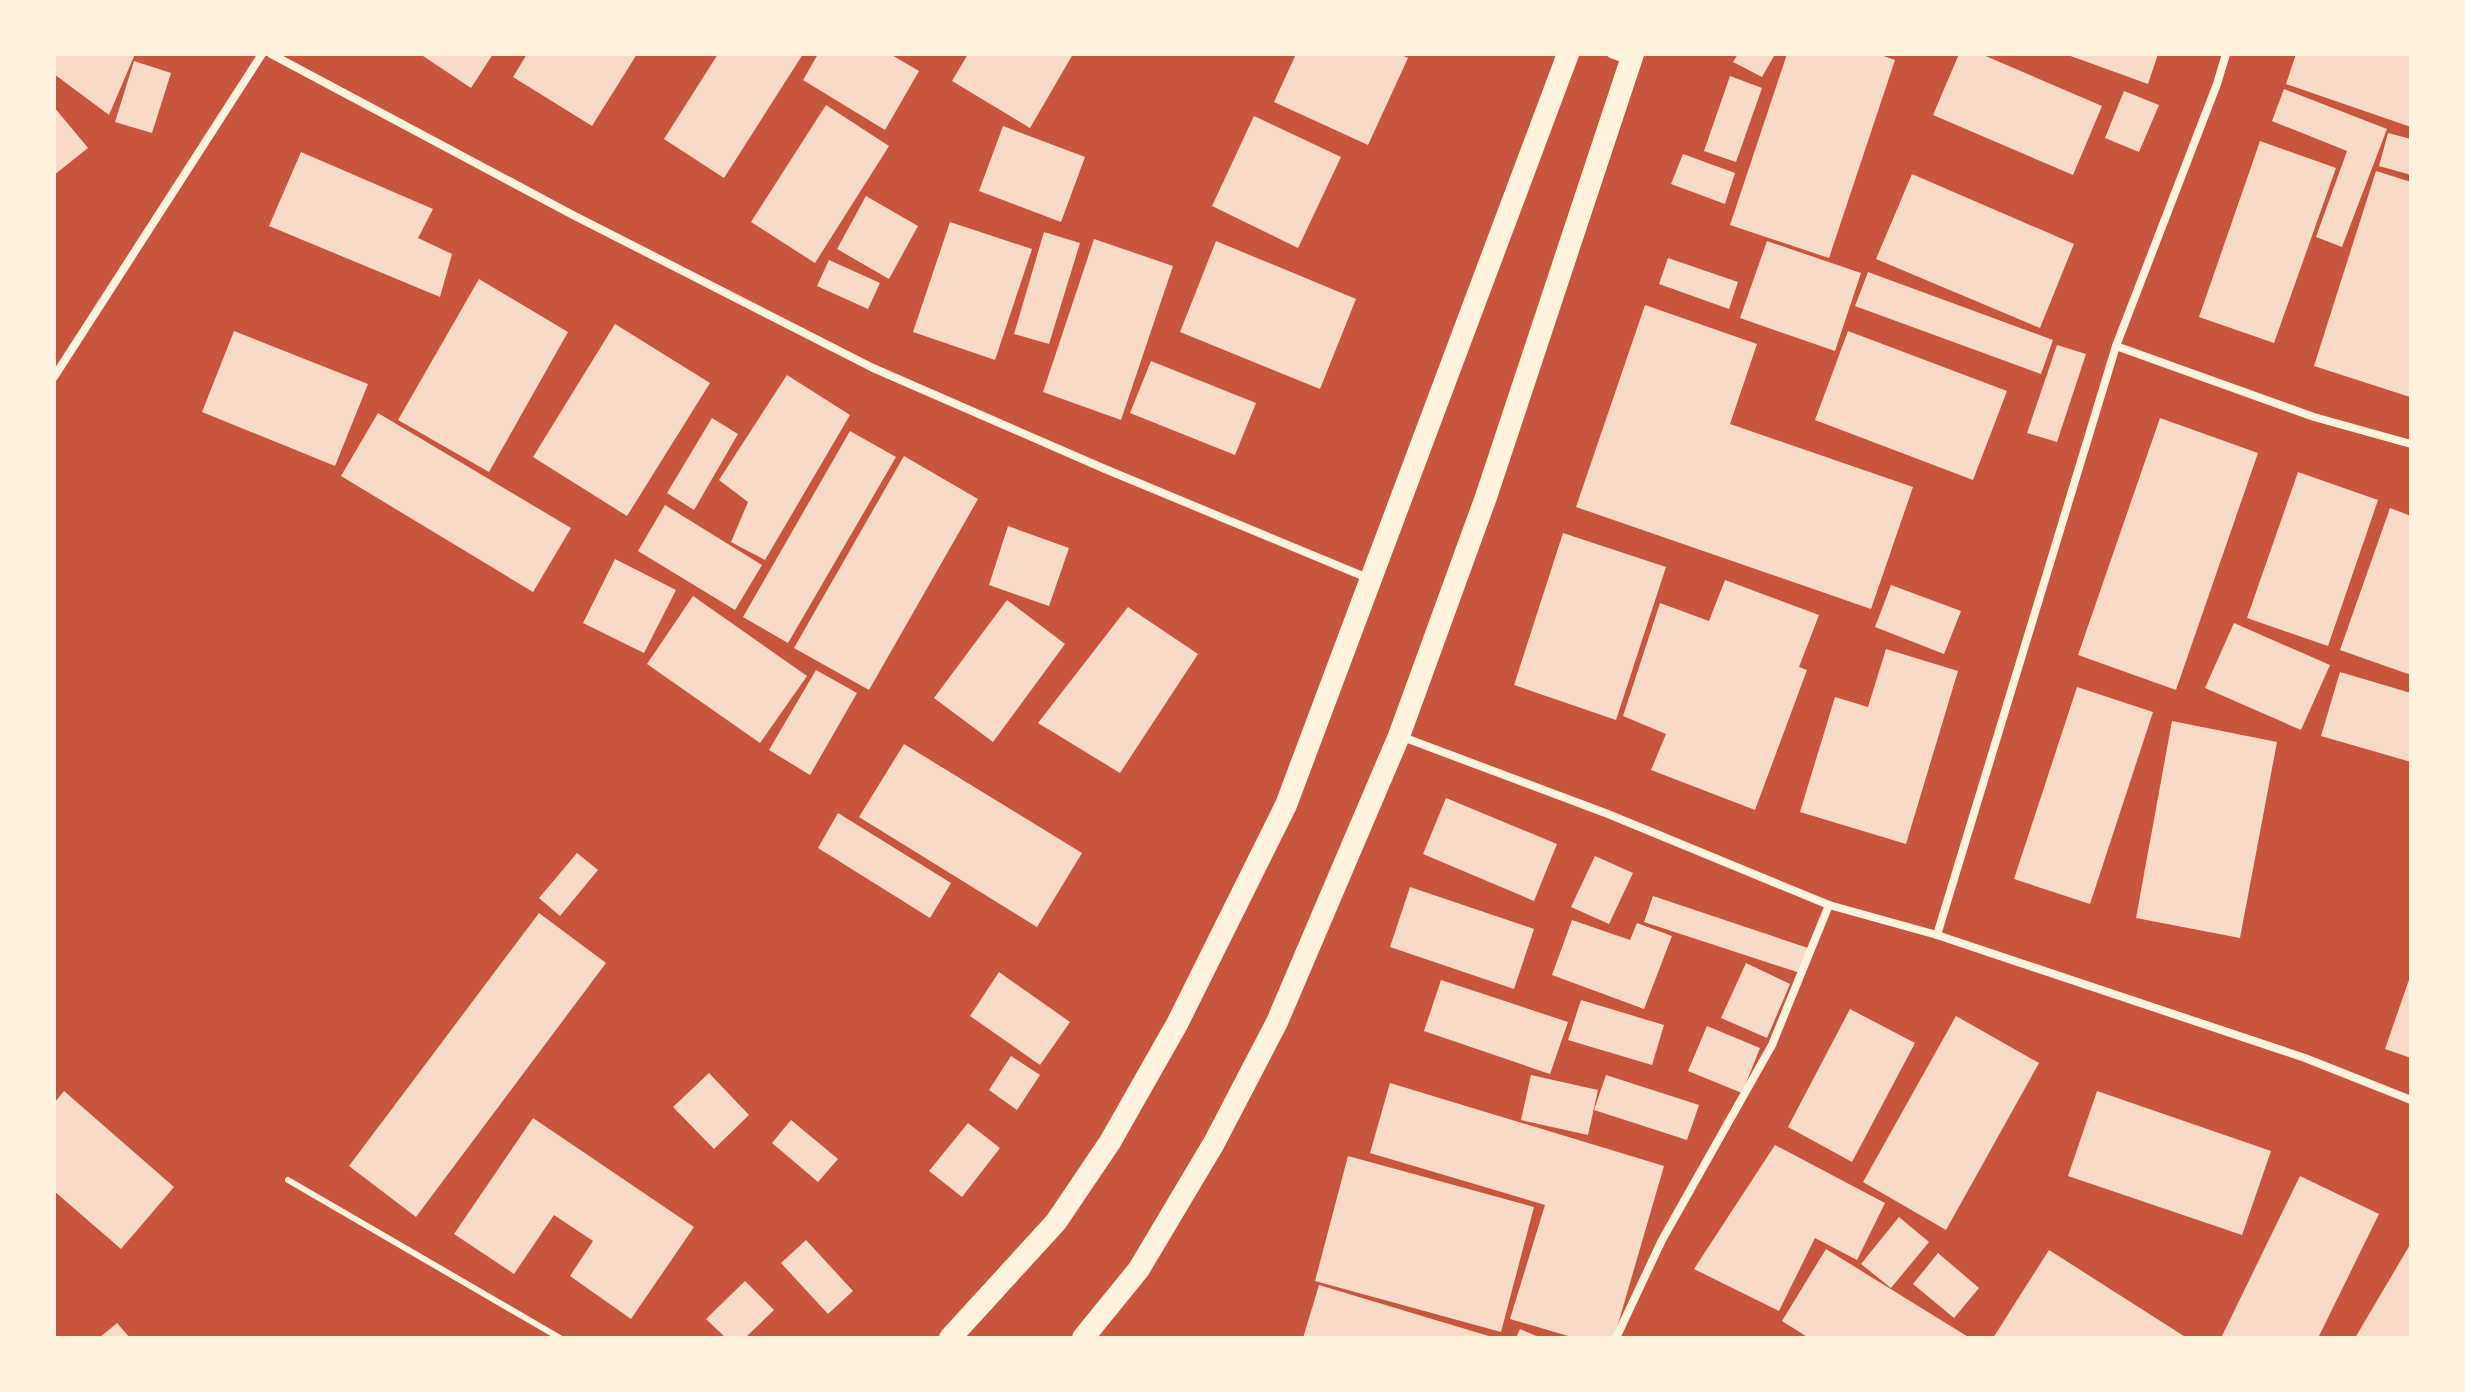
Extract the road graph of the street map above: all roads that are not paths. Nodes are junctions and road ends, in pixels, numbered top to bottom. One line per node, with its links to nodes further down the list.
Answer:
1 (262, 54): 7 (street)
2 (271, 54): 9 (street)
3 (1568, 54): 9 (highway)
4 (2226, 54): 6 (street)
5 (1625, 56): 10 (highway)
6 (2116, 346): 8 (street); 12 (street)
7 (54, 377)
8 (2411, 444)
9 (1372, 579): 16 (highway)
10 (1399, 736): 11 (street); 17 (highway)
11 (1829, 905): 12 (street); 18 (street)
12 (1937, 935): 13 (street)
13 (2411, 1100)
14 (288, 1180): 15 (lane)
15 (560, 1338)
16 (950, 1338)
17 (1083, 1338)
18 (1616, 1338)

